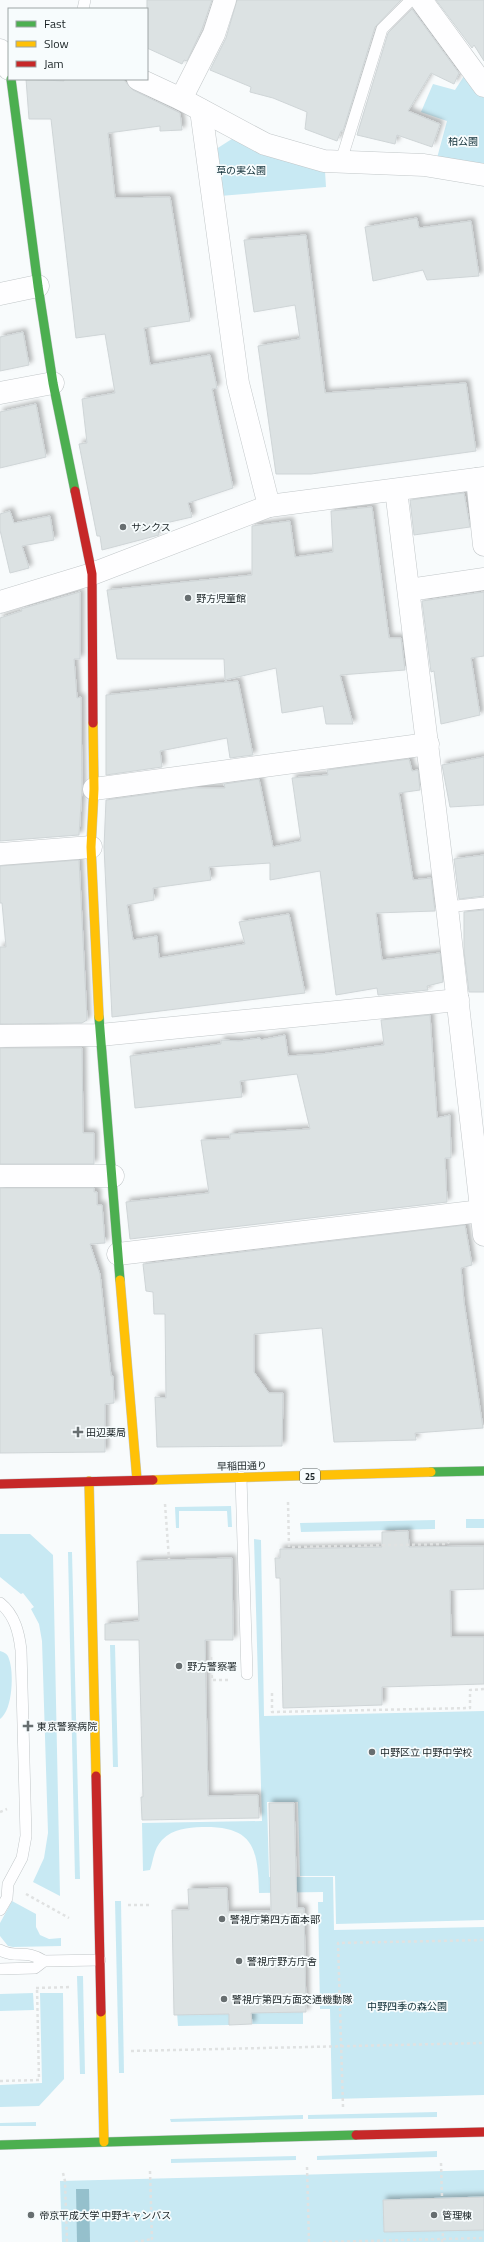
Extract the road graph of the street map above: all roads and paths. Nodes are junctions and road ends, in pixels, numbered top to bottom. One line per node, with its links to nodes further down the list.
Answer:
1 (225, 0): 9 (street)
2 (411, 0): 11 (lane)
3 (429, 4): 8 (street)
4 (0, 48): 5 (street)
5 (8, 67)
6 (11, 80): 13 (street)
7 (140, 80): 9 (street)
8 (484, 86)
9 (181, 99): 10 (street)
10 (201, 110): 11 (street); 19 (street)
11 (342, 161): 12 (street)
12 (484, 175)
13 (38, 286): 14 (street); 15 (street)
14 (0, 294)
15 (53, 383): 16 (street); 21 (street)
16 (0, 393)
17 (480, 479): 18 (street); 20 (street)
18 (396, 490): 19 (street); 23 (street)
19 (269, 506): 21 (street)
20 (484, 545)
21 (92, 574): 24 (street); 26 (street)
22 (484, 579): 23 (street)
23 (409, 590): 25 (street)
24 (0, 602)
25 (428, 744): 26 (street); 30 (street)
26 (94, 789): 27 (street)
27 (91, 847): 28 (street); 33 (street)
28 (0, 854)
29 (484, 902): 30 (lane)
30 (448, 907): 31 (street)
31 (458, 1000): 33 (street); 36 (street)
32 (0, 1036): 33 (street)
33 (100, 1036): 35 (street)
34 (0, 1176): 35 (street)
35 (113, 1176): 38 (street)
36 (481, 1211): 37 (street); 38 (street)
37 (484, 1235)
38 (118, 1254): 41 (street)
39 (484, 1471): 40 (street, 早稲田通り / 25)
40 (242, 1477): 41 (street, 早稲田通り / 25); 50 (lane)
41 (137, 1480): 42 (street, 早稲田通り / 25)
42 (89, 1481): 43 (street, 早稲田通り / 25); 62 (street)
43 (0, 1484)
44 (288, 1502): 46 (path)
45 (165, 1504): 47 (path)
46 (451, 1539)
47 (169, 1559)
48 (0, 1603): 54 (lane)
49 (211, 1657): 51 (path)
50 (246, 1674)
51 (212, 1680)
52 (484, 1689): 53 (path)
53 (272, 1693)
54 (4, 1886): 58 (lane)
55 (22, 1892): 59 (path)
56 (149, 1905): 57 (path)
57 (128, 1906)
58 (0, 1910)
59 (69, 1918)
60 (484, 1940): 67 (path)
61 (0, 1950): 63 (lane)
62 (100, 1960): 63 (lane); 72 (street)
63 (44, 1961): 64 (lane)
64 (0, 1969)
65 (36, 1988): 69 (path)
66 (484, 2043): 67 (path)
67 (341, 2046): 68 (path); 70 (path)
68 (131, 2051)
69 (0, 2081)
70 (343, 2107)
71 (484, 2132): 72 (street)
72 (104, 2142): 73 (street)
73 (0, 2145)
74 (441, 2163): 78 (path)
75 (307, 2167): 85 (path)
76 (150, 2171): 81 (path)
77 (63, 2173): 83 (path)
78 (442, 2196)
79 (443, 2233): 82 (path)
80 (484, 2238): 82 (path)
81 (153, 2241): 84 (path)
82 (442, 2241): 86 (path)
83 (67, 2242)
84 (135, 2242)
85 (309, 2242)
86 (323, 2242)

